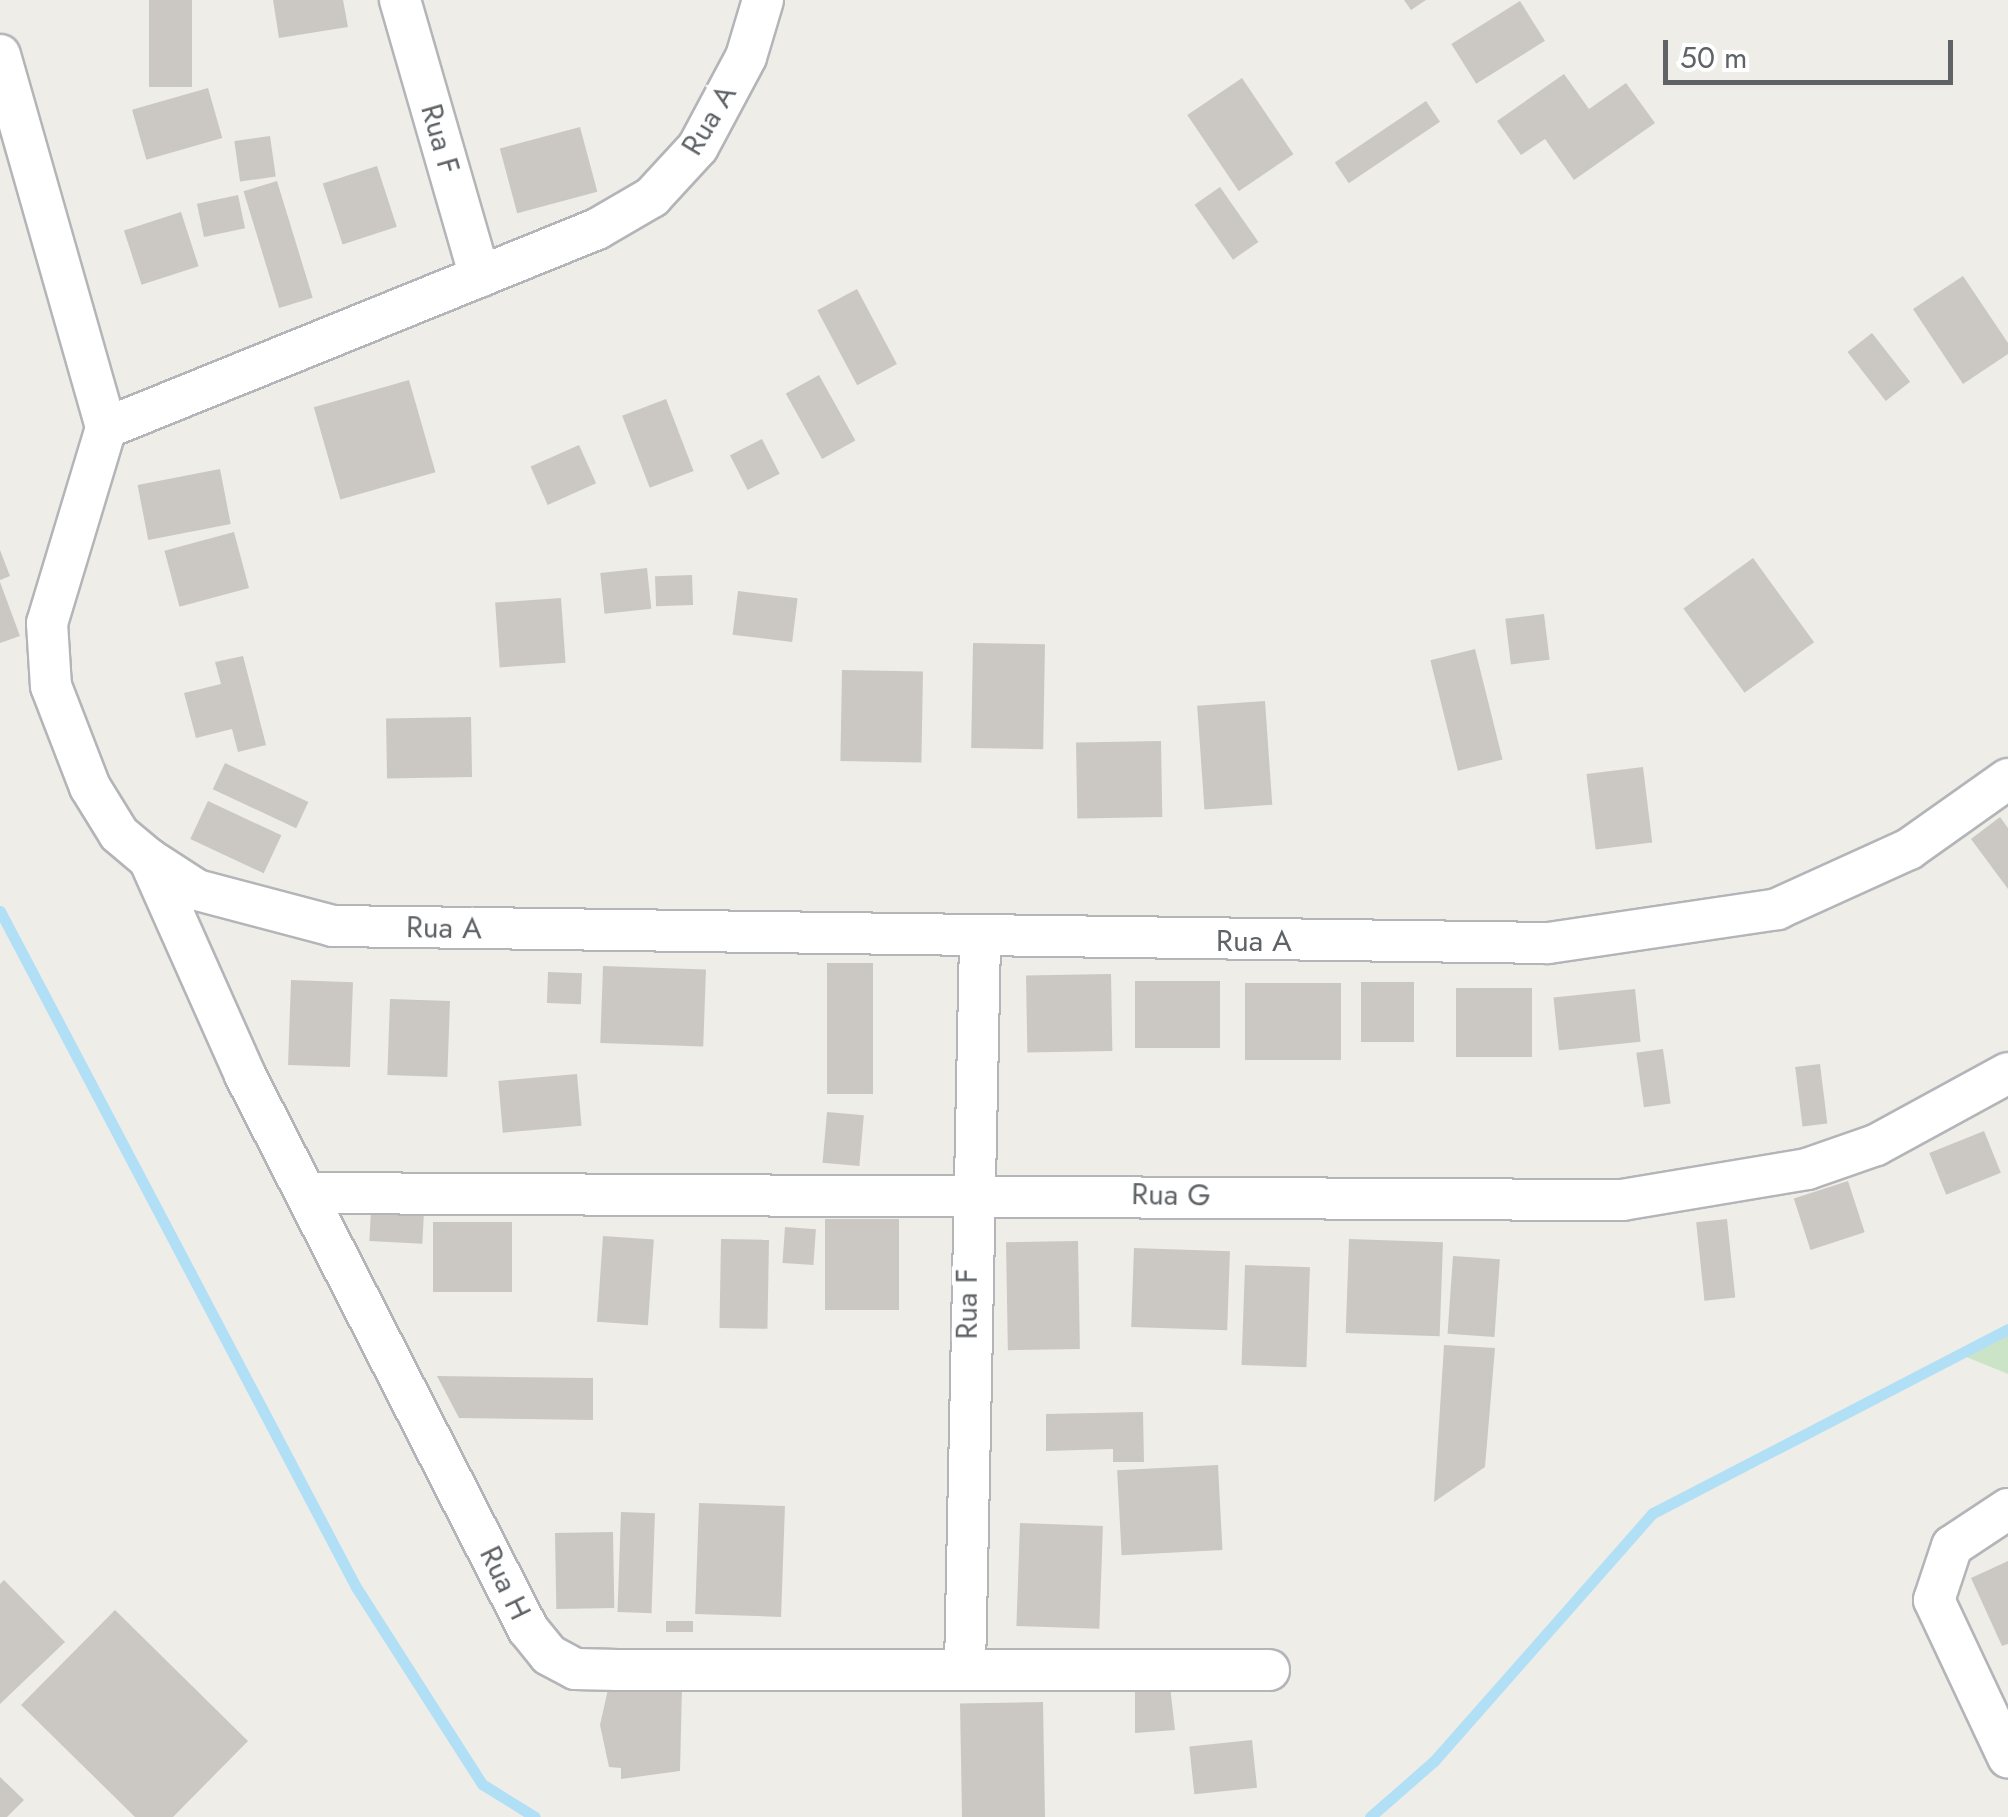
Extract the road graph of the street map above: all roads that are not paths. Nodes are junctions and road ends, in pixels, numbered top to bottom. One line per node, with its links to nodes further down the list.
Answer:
1 (400, 0): 4 (street, Rua F)
2 (763, 0): 4 (street, Rua A)
3 (0, 55): 5 (street)
4 (480, 277): 5 (street, Rua A)
5 (106, 428): 7 (street, Rua A)
6 (2008, 778): 8 (street, Rua A)
7 (150, 859): 8 (street, Rua A); 10 (street, Rua H)
8 (980, 938): 11 (street, Rua F)
9 (2008, 1073): 11 (street, Rua G)
10 (308, 1193): 11 (street, Rua G); 13 (street, Rua H)
11 (968, 1193): 13 (street, Rua F)
12 (2008, 1508): 15 (street)
13 (964, 1670): 14 (street, Rua H)
14 (1269, 1670)
15 (2008, 1757)

